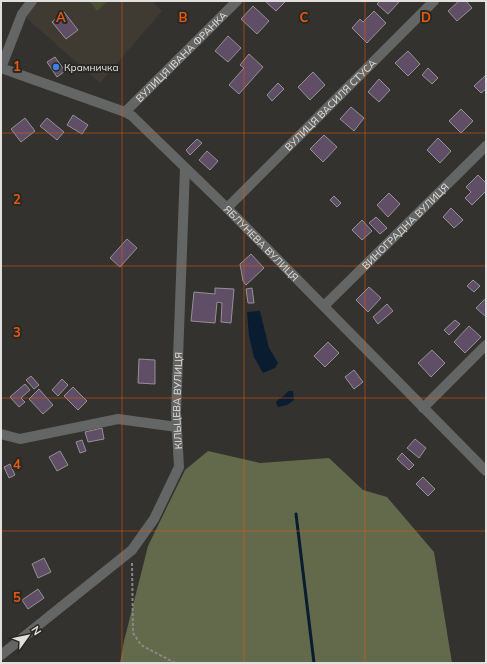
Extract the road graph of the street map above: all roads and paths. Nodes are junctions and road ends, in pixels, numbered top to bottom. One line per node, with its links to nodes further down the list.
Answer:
1 (32, 1): 4 (street)
2 (236, 1): 5 (street, ВУЛИЦЯ ІВАНА ФРАНКА)
3 (434, 1): 8 (street, ВУЛИЦЯ ВАСИЛЯ СТУСА)
4 (1, 68): 5 (street, ЯБЛУНЕВА ВУЛИЦЯ)
5 (125, 112): 7 (street, ЯБЛУНЕВА ВУЛИЦЯ)
6 (486, 146): 9 (street, ВИНОГРАДНА ВУЛИЦЯ)
7 (185, 168): 8 (street, ЯБЛУНЕВА ВУЛИЦЯ); 12 (street, КІЛЬЦЕВА ВУЛИЦЯ)
8 (227, 208): 9 (street, ЯБЛУНЕВА ВУЛИЦЯ)
9 (324, 306): 11 (street, ЯБЛУНЕВА ВУЛИЦЯ)
10 (486, 345): 11 (street)
11 (423, 408): 14 (street, ЯБЛУНЕВА ВУЛИЦЯ)
12 (177, 427): 13 (street); 15 (street, КІЛЬЦЕВА ВУЛИЦЯ)
13 (1, 434)
14 (486, 471)
15 (132, 550): 16 (street, КІЛЬЦЕВА ВУЛИЦЯ); 17 (path)
16 (1, 655)
17 (174, 663)

